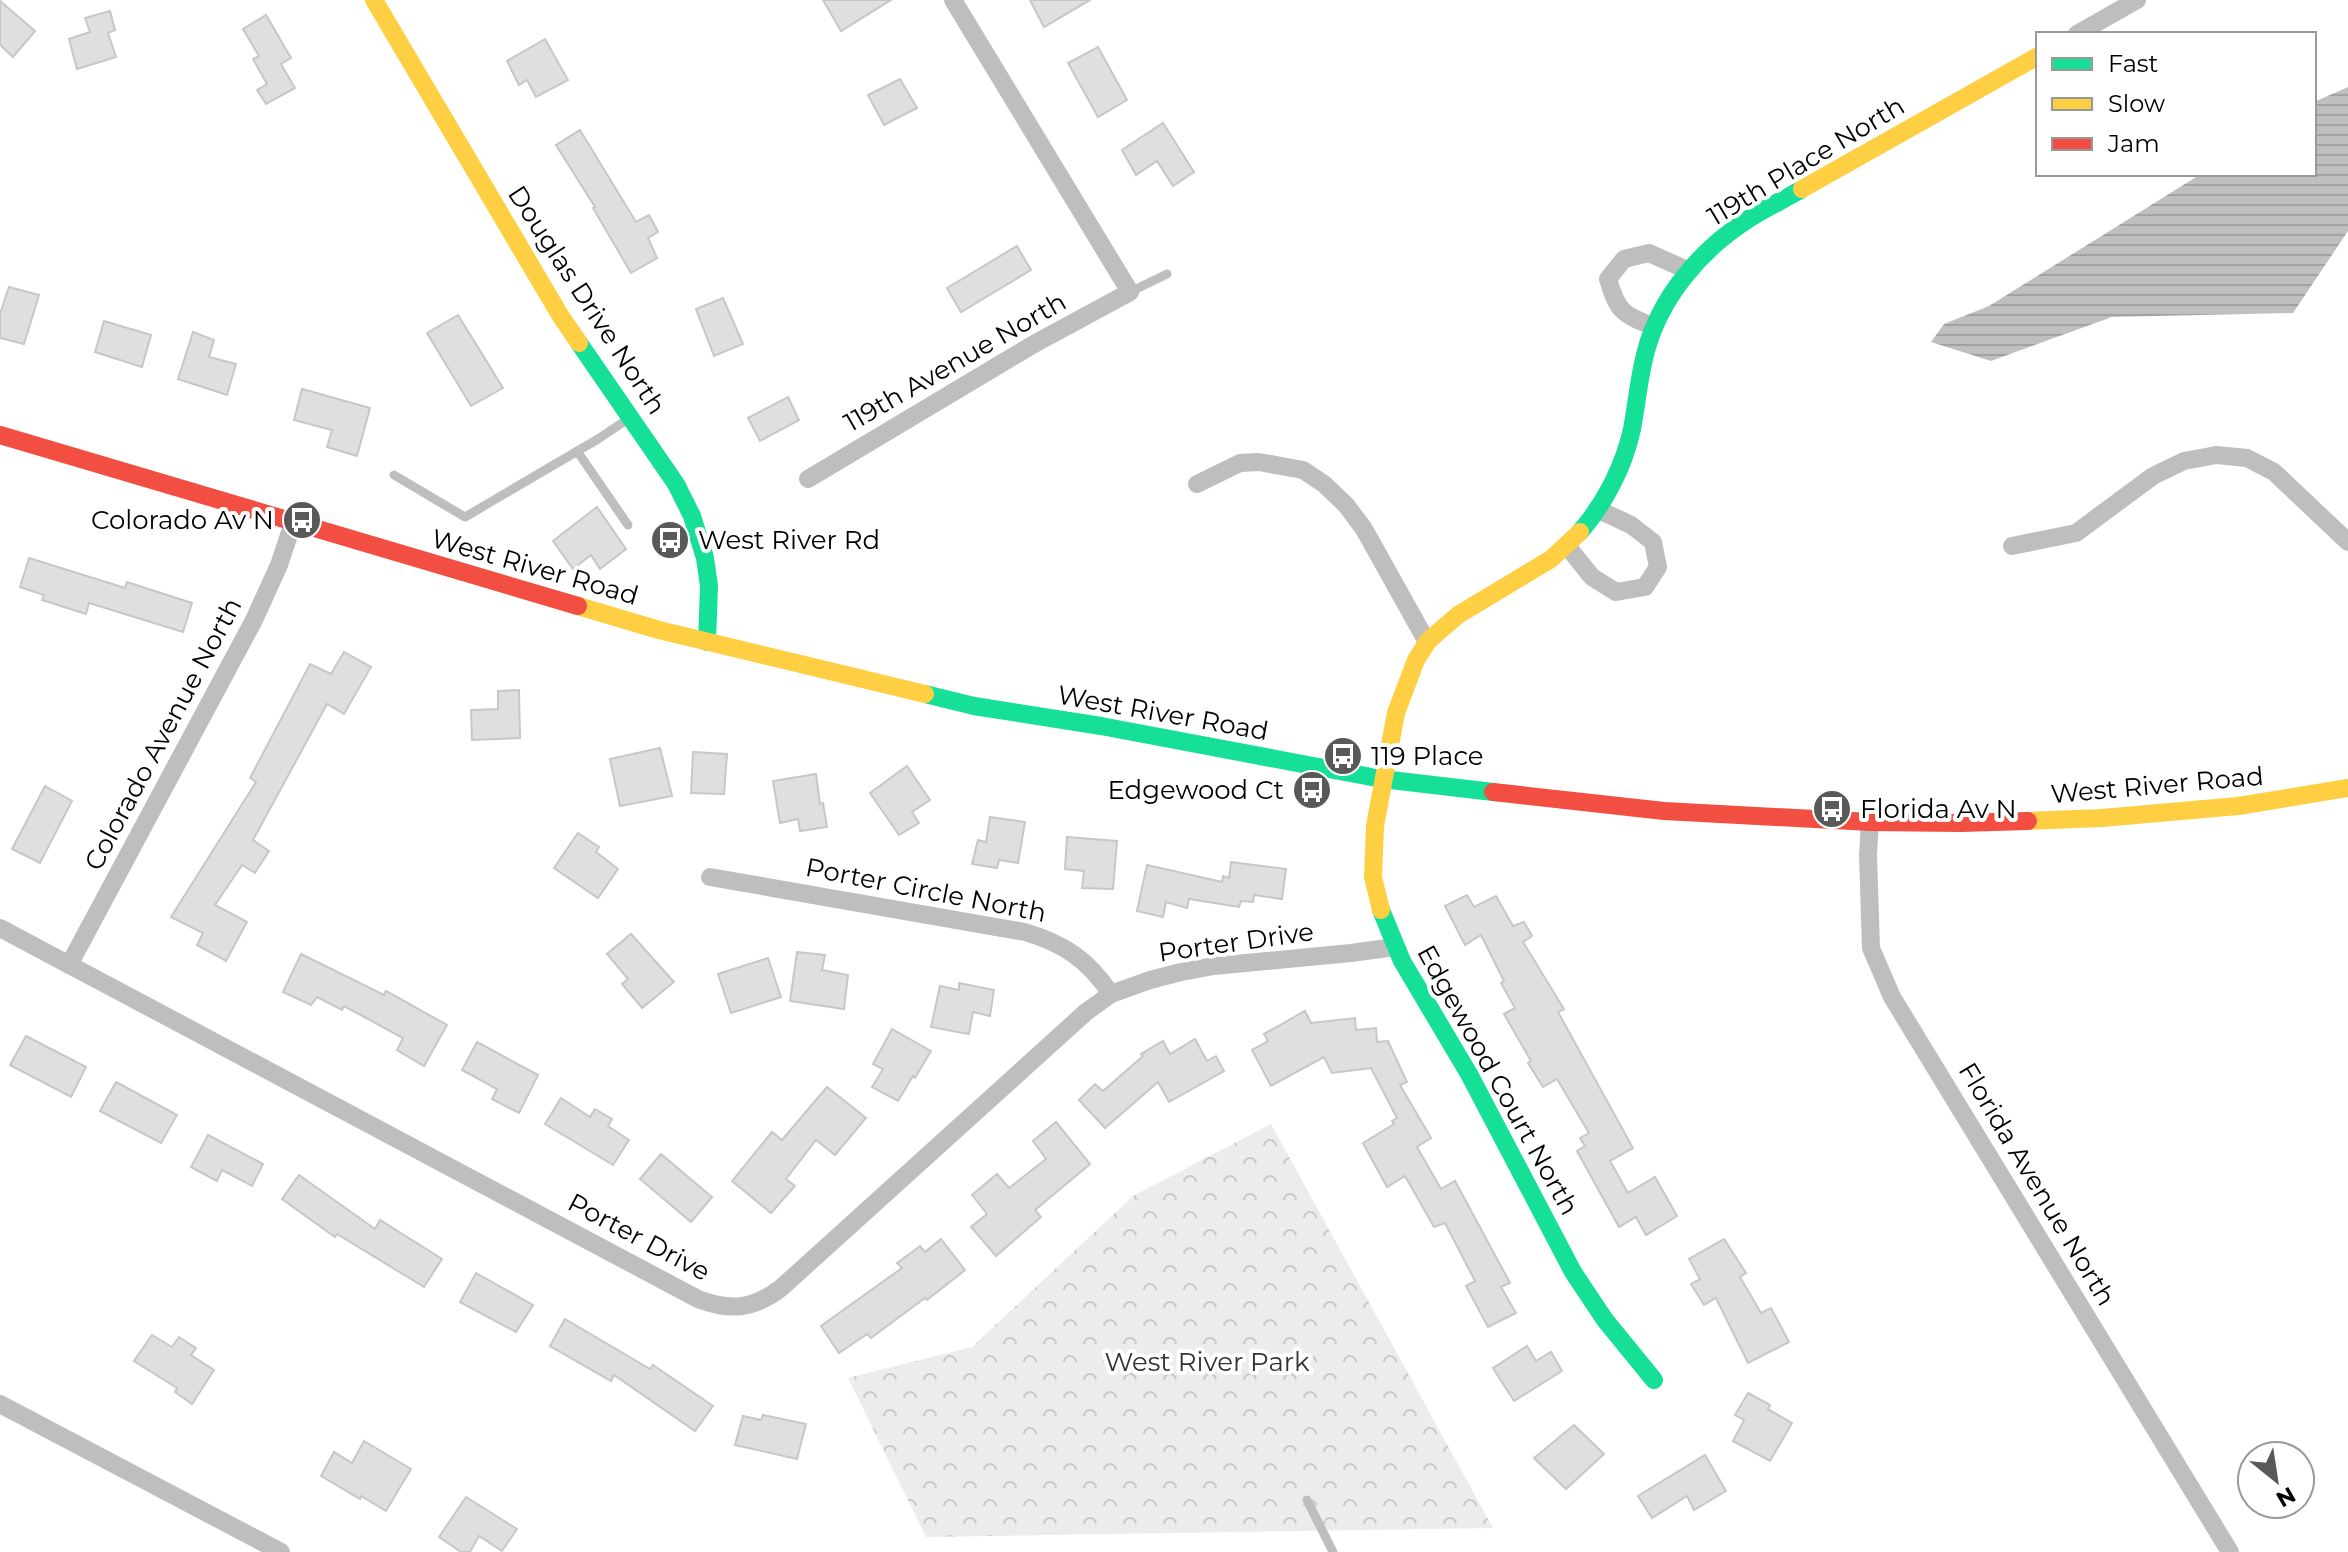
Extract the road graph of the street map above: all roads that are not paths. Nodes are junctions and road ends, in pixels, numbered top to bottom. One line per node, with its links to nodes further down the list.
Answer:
1 (374, 0): 10 (main road, Douglas Drive North)
2 (953, 0): 8 (street)
3 (2137, 0): 4 (street)
4 (2081, 32)
5 (2036, 57): 6 (main road, 119th Place North)
6 (1687, 270): 9 (main road, 119th Place North); 9 (street)
7 (1167, 274): 8 (lane)
8 (1130, 292): 14 (street, 119th Avenue North)
9 (1654, 327): 16 (main road, 119th Place North)
10 (630, 417): 12 (lane); 22 (main road, Douglas Drive North)
11 (0, 435): 17 (main road, West River Road)
12 (577, 451): 13 (lane); 18 (lane)
13 (394, 475)
14 (808, 479)
15 (1197, 484): 23 (street)
16 (1597, 509): 20 (main road, 119th Place North); 20 (street)
17 (293, 523): 22 (main road, West River Road); 30 (street, Colorado Avenue North)
18 (628, 525)
19 (2348, 542): 21 (street)
20 (1567, 546): 23 (main road, 119th Place North)
21 (2012, 546)
22 (707, 642): 24 (main road, West River Road)
23 (1427, 642): 24 (main road, 119th Place North)
24 (1382, 779): 26 (main road, West River Road); 29 (main road, Edgewood Court North)
25 (2348, 788): 26 (main road, West River Road)
26 (1870, 822): 37 (street, Florida Avenue North)
27 (710, 877): 31 (street, Porter Circle North)
28 (0, 928): 30 (street, Porter Drive)
29 (1395, 947): 31 (street, Porter Drive); 32 (main road, Edgewood Court North)
30 (69, 965): 31 (street, Porter Drive)
31 (1111, 994)
32 (1654, 1380)
33 (0, 1404): 35 (street)
34 (1307, 1500): 36 (lane)
35 (281, 1552)
36 (1333, 1552)
37 (2230, 1552)

